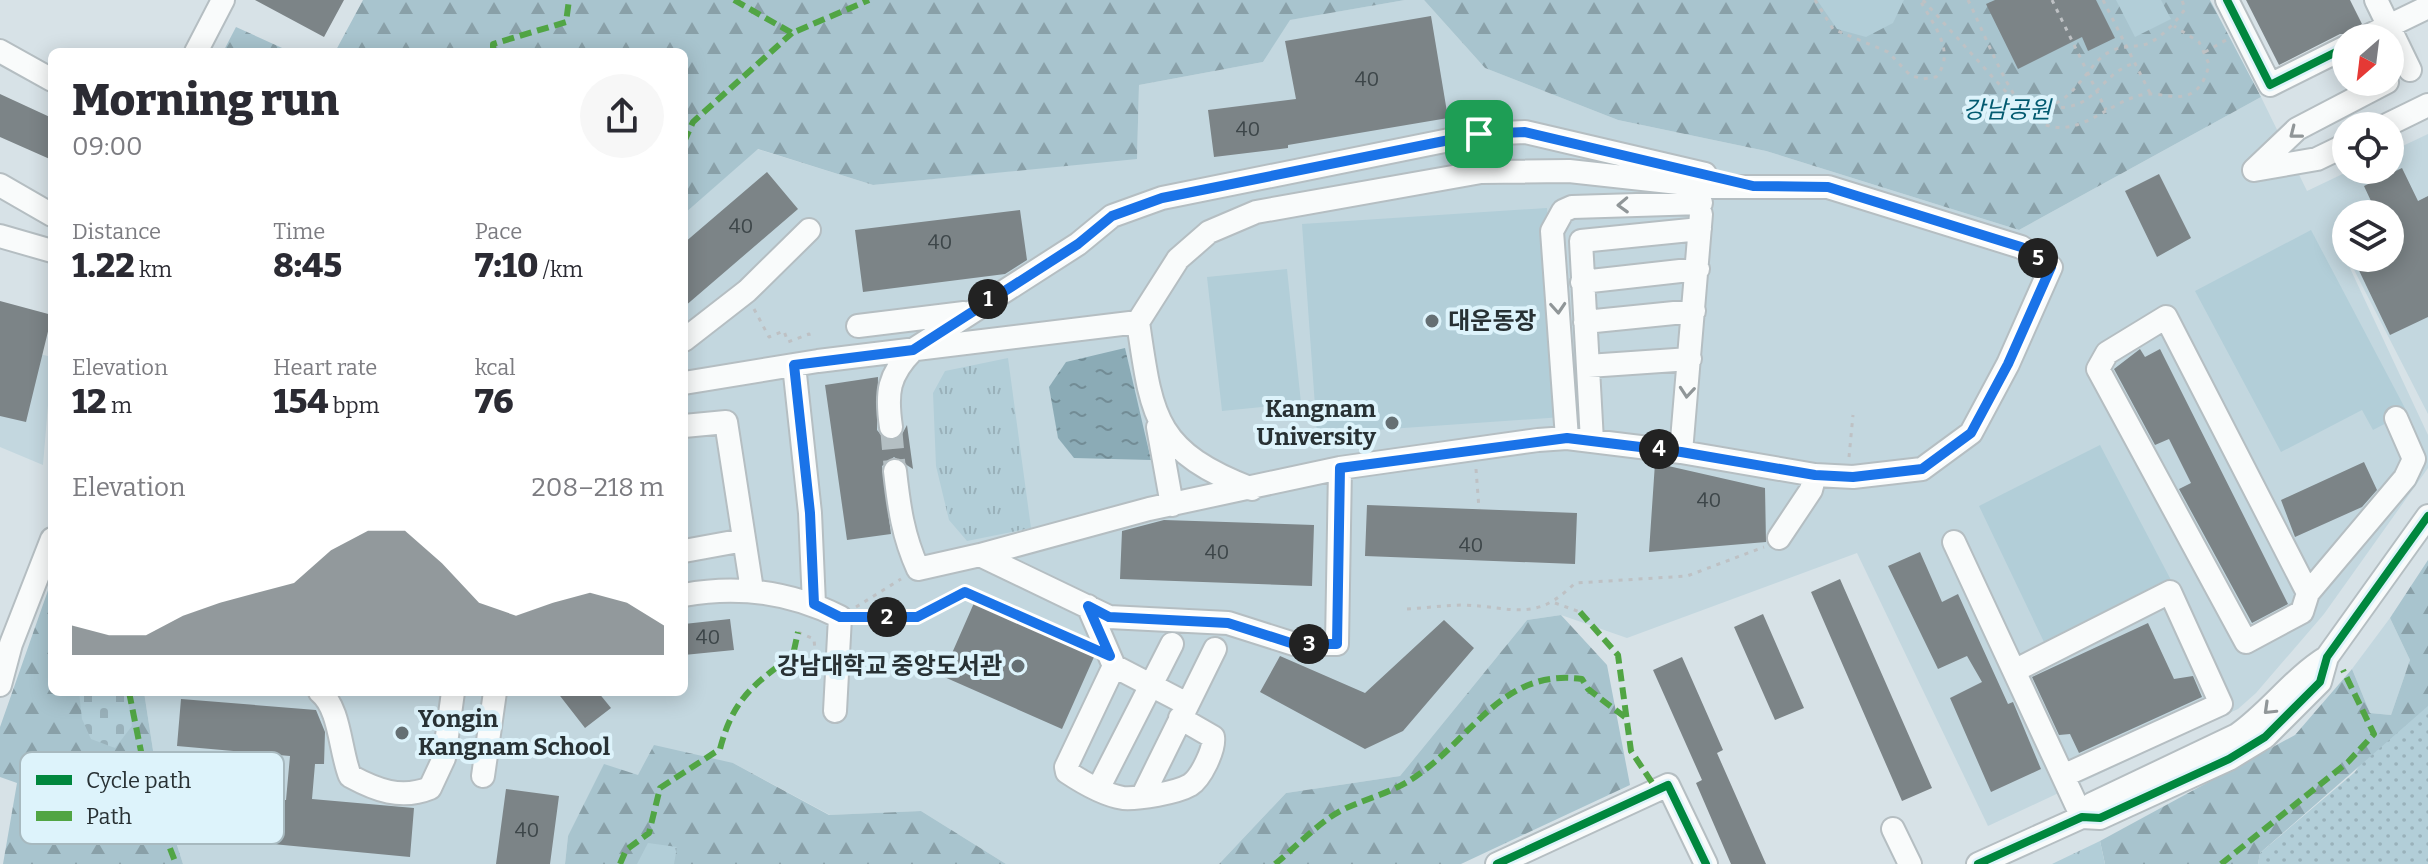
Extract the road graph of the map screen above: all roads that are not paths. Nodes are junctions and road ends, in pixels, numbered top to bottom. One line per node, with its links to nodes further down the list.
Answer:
1 (223, 0): 8 (street)
2 (2227, 0): 10 (street)
3 (2376, 0): 5 (street)
4 (2428, 7): 6 (street)
5 (2388, 24)
6 (2393, 24)
7 (2404, 46): 11 (street)
8 (198, 48)
9 (0, 51): 12 (street)
10 (2332, 54)
11 (2419, 66)
12 (48, 78)
13 (2360, 96): 16 (street, one-way to 16)
14 (2428, 105): 15 (street)
15 (2404, 117)
16 (2332, 152)
17 (0, 185): 20 (street)
18 (1753, 186): 19 (street); 28 (street); 47 (street)
19 (1708, 195): 21 (street); 29 (street); 42 (street, one-way to 42)
20 (48, 213)
21 (1700, 229): 25 (street); 26 (street)
22 (809, 230): 32 (street)
23 (0, 236): 24 (street)
24 (48, 250)
25 (1698, 269): 26 (street); 27 (street)
26 (1582, 282): 30 (street)
27 (1694, 311): 30 (street); 34 (street)
28 (969, 313): 31 (street); 33 (street)
29 (1138, 322): 33 (street); 39 (street)
30 (1585, 322): 36 (street)
31 (858, 326)
32 (688, 337)
33 (913, 350): 35 (street); 41 (street)
34 (1690, 359): 36 (street); 44 (street, one-way to 44)
35 (794, 365): 37 (street); 60 (street)
36 (1588, 366): 43 (street)
37 (688, 382)
38 (2396, 418): 58 (street)
39 (1157, 421): 48 (street); 49 (street)
40 (688, 426): 52 (street)
41 (891, 427)
42 (1567, 438): 43 (street); 45 (street)
43 (1592, 441): 44 (street)
44 (1681, 452): 47 (street)
45 (1340, 468): 48 (street); 61 (street)
46 (895, 471): 56 (street)
47 (1815, 475): 51 (street)
48 (1252, 489): 49 (street)
49 (1172, 505): 56 (street)
50 (2428, 516): 74 (street)
51 (1779, 538)
52 (744, 540): 55 (street); 57 (street)
53 (1954, 542): 65 (street)
54 (48, 549): 66 (street)
55 (688, 550)
56 (980, 555): 61 (street)
57 (752, 590): 59 (street); 60 (street)
58 (2308, 593): 58 (street)
59 (688, 594)
60 (814, 604): 72 (street)
61 (1088, 606): 64 (street)
62 (1172, 644): 67 (street)
63 (1215, 649): 73 (street)
64 (1112, 661): 67 (street); 77 (street)
65 (2014, 671): 71 (street); 76 (street)
66 (0, 685)
67 (1151, 686): 73 (street); 77 (street)
68 (325, 696): 69 (street)
69 (452, 696)
70 (494, 696): 75 (street)
71 (2221, 704): 74 (street); 76 (street)
72 (835, 711)
73 (1184, 711): 78 (street); 78 (street)
74 (2241, 743): 79 (street)
75 (483, 776)
76 (2063, 776): 79 (street)
77 (1098, 789): 78 (street)
78 (1143, 795)
79 (2082, 817): 84 (street)
80 (1893, 829): 83 (street)
81 (1497, 864): 82 (street)
82 (1706, 864)
83 (1910, 864)
84 (1978, 864)

